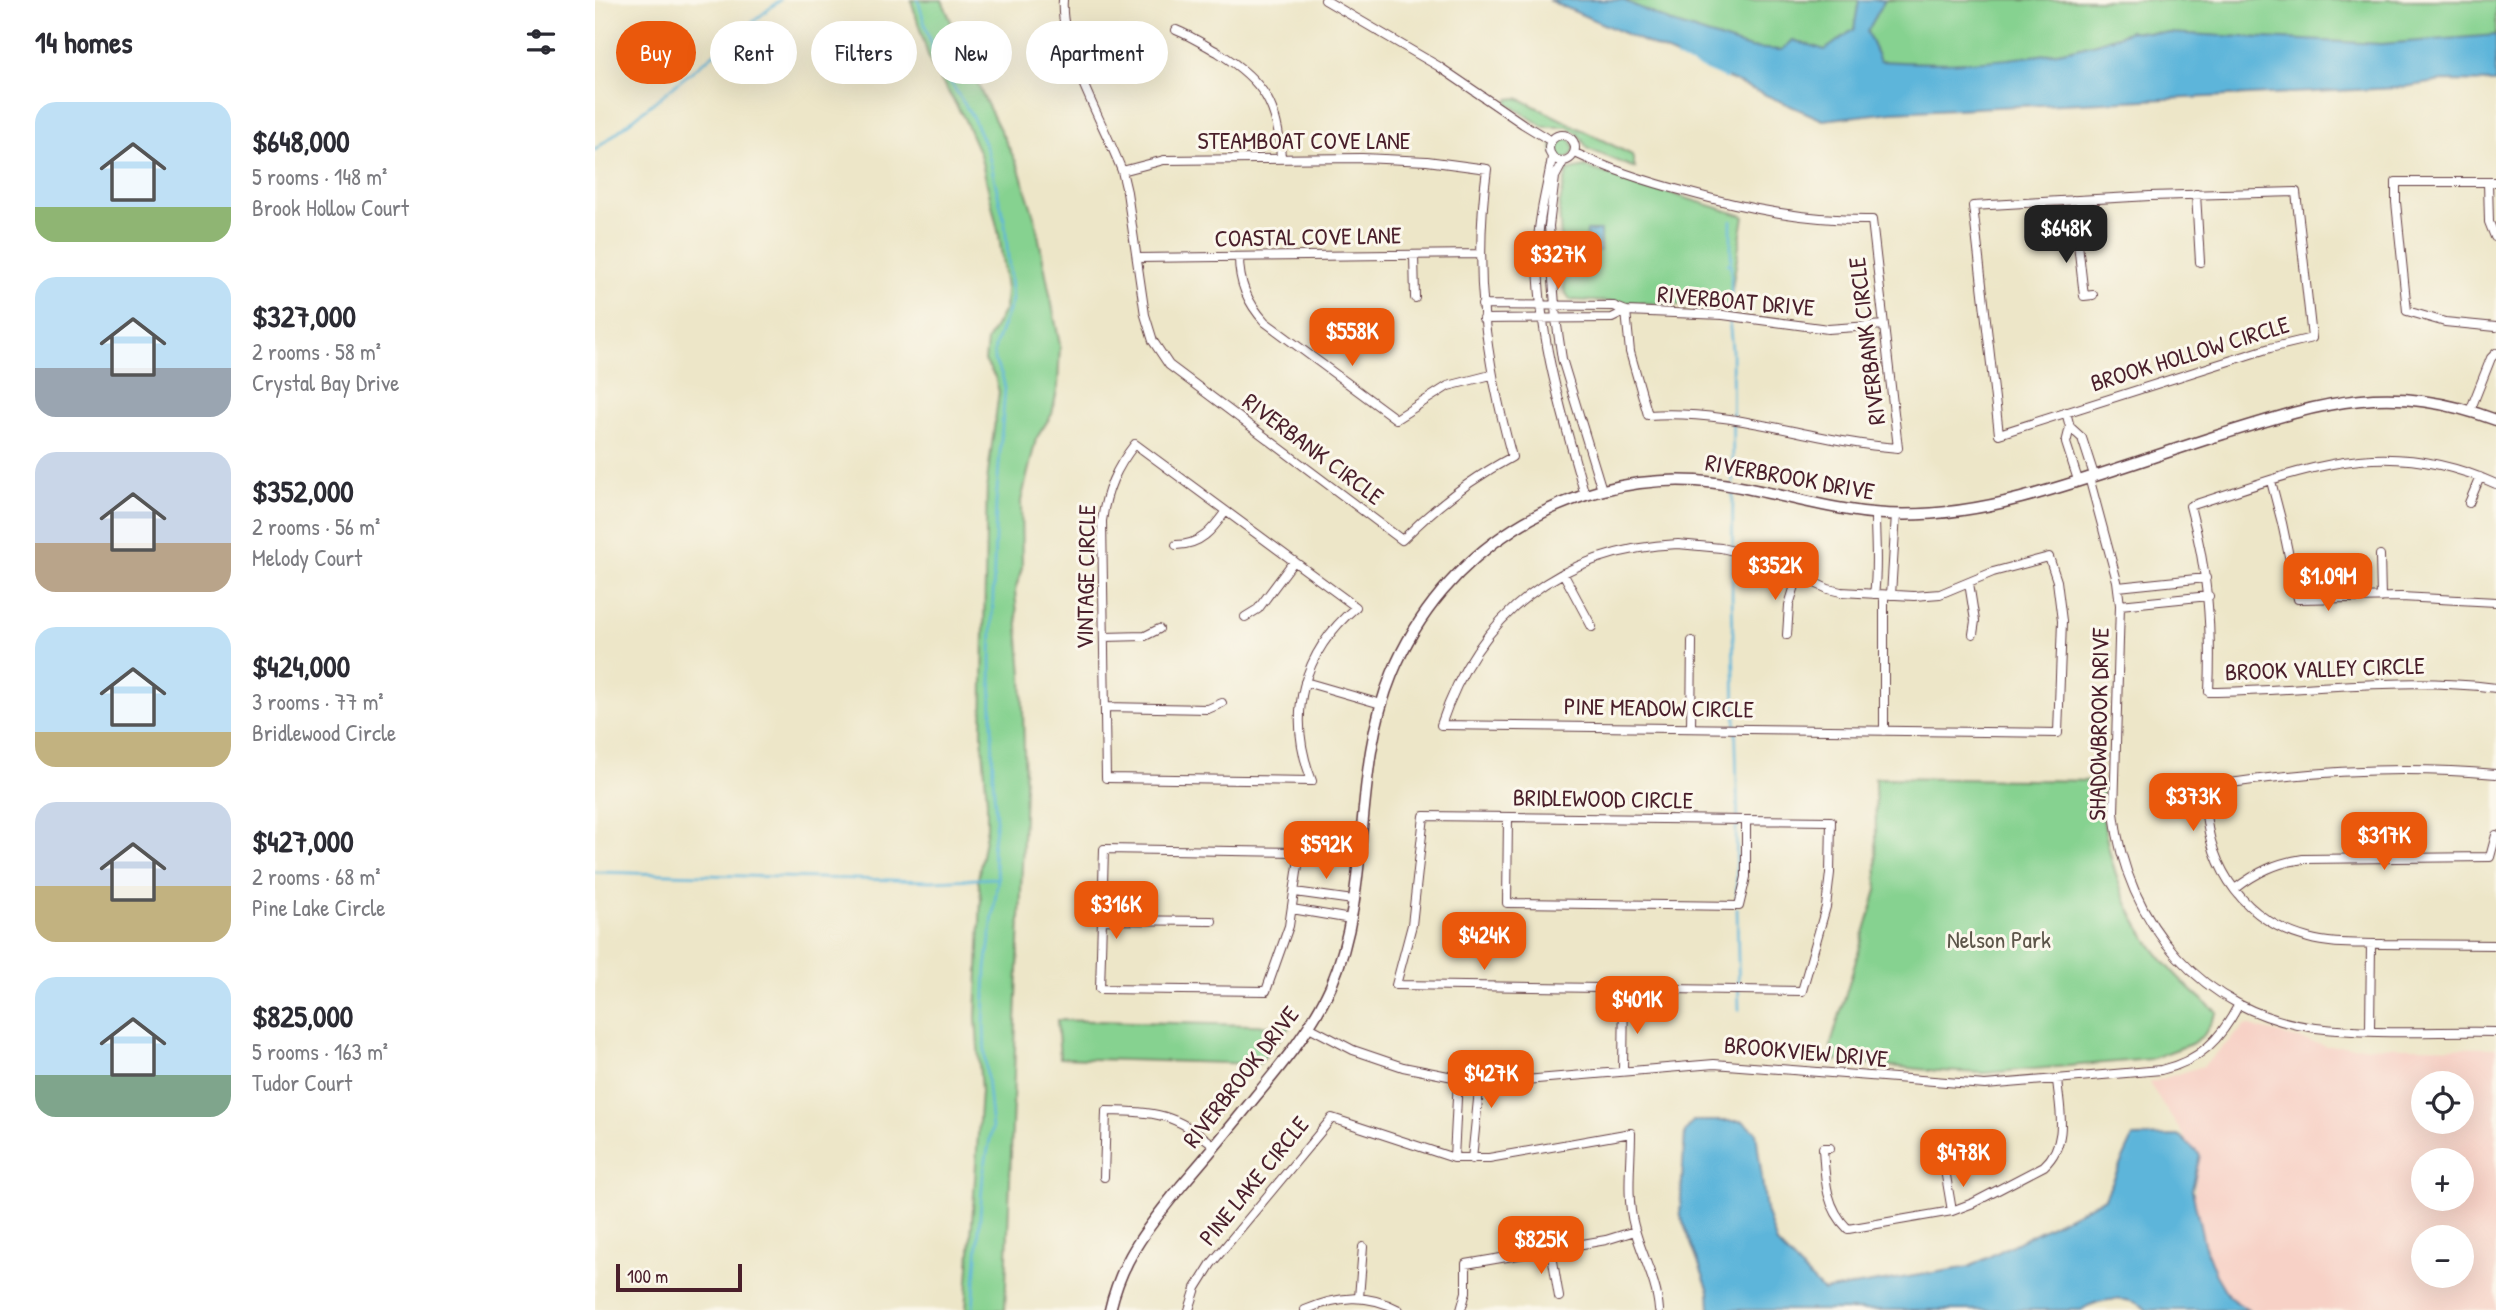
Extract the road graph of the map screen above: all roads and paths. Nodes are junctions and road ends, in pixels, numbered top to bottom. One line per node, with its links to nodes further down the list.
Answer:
1 (1063, 0): 10 (street, RIVERBANK CIRCLE)
2 (1325, 0): 4 (street)
3 (1176, 30): 7 (street)
4 (1551, 141): 5 (street); 6 (street)
5 (1575, 153): 8 (street); 29 (street, RIVERBANK CIRCLE)
6 (1552, 157): 8 (street); 23 (street)
7 (1281, 159): 9 (street, STEAMBOAT COVE LANE); 10 (street, STEAMBOAT COVE LANE)
8 (1563, 162): 24 (street)
9 (1487, 169): 15 (street, RIVERBANK CIRCLE)
10 (1122, 171): 18 (street, RIVERBANK CIRCLE)
11 (2492, 182): 14 (street); 30 (street)
12 (2196, 194): 13 (street, BROOK HOLLOW CIRCLE); 19 (street); 34 (street, BROOK HOLLOW CIRCLE)
13 (2073, 200): 20 (street); 34 (street, BROOK HOLLOW CIRCLE)
14 (2495, 237)
15 (1480, 254): 16 (street, COASTAL COVE LANE); 22 (street, RIVERBANK CIRCLE)
16 (1414, 255): 17 (street, COASTAL COVE LANE); 21 (street)
17 (1239, 257): 18 (street, COASTAL COVE LANE); 32 (street)
18 (1137, 258): 32 (street, RIVERBANK CIRCLE)
19 (2200, 262)
20 (2093, 295)
21 (1415, 298)
22 (1482, 305): 23 (street); 26 (street, RIVERBANK CIRCLE)
23 (1541, 305): 24 (street); 27 (street)
24 (1555, 305): 25 (street); 28 (street)
25 (1626, 311): 28 (street); 29 (street, RIVERBOAT DRIVE); 29 (street, RIVERBANK CIRCLE)
26 (1483, 318): 27 (street); 32 (street, RIVERBANK CIRCLE)
27 (1541, 319): 28 (street); 42 (street)
28 (1556, 319): 41 (street)
29 (1884, 325)
30 (2496, 327)
31 (2496, 354): 33 (street)
32 (1492, 375)
33 (2470, 411): 35 (street, RIVERBROOK DRIVE); 37 (street, RIVERBROOK DRIVE)
34 (2066, 412): 36 (street, BROOK HOLLOW CIRCLE)
35 (2495, 418)
36 (2070, 426): 37 (street, BROOK HOLLOW CIRCLE); 37 (street, BROOK HOLLOW CIRCLE)
37 (2087, 477): 46 (street, RIVERBROOK DRIVE); 56 (street, SHADOWBROOK DRIVE)
38 (2480, 477): 39 (street, BROOK VALLEY CIRCLE); 40 (street, BROOK VALLEY CIRCLE); 43 (street)
39 (2271, 481): 54 (street, BROOK VALLEY CIRCLE); 59 (street)
40 (2496, 484)
41 (1602, 490): 42 (street, RIVERBROOK DRIVE); 45 (street, RIVERBROOK DRIVE)
42 (1585, 495): 72 (street, RIVERBROOK DRIVE)
43 (2469, 503)
44 (1226, 511): 47 (street); 49 (street, VINTAGE CIRCLE); 67 (street, VINTAGE CIRCLE)
45 (1875, 514): 46 (street, RIVERBROOK DRIVE); 50 (street)
46 (1896, 514): 51 (street)
47 (1176, 545)
48 (2380, 555): 59 (street)
49 (1294, 561): 62 (street); 69 (street, VINTAGE CIRCLE)
50 (1877, 570): 51 (street); 57 (street)
51 (1893, 571): 57 (street)
52 (1563, 573): 53 (street, PINE MEADOW CIRCLE); 63 (street); 74 (street, PINE MEADOW CIRCLE)
53 (1798, 576): 57 (street, PINE MEADOW CIRCLE); 66 (street)
54 (2206, 578): 56 (street); 58 (street, BROOK VALLEY CIRCLE)
55 (1969, 583): 57 (street, PINE MEADOW CIRCLE); 65 (street); 75 (street, PINE MEADOW CIRCLE)
56 (2118, 587): 61 (street, SHADOWBROOK DRIVE)
57 (1883, 595): 75 (street)
58 (2209, 596): 61 (street); 70 (street, BROOK VALLEY CIRCLE)
59 (2381, 598): 60 (street)
60 (2496, 602)
61 (2120, 605): 92 (street, SHADOWBROOK DRIVE)
62 (1245, 617)
63 (1592, 627)
64 (1159, 629): 67 (street)
65 (1973, 634)
66 (1787, 635)
67 (1104, 636): 73 (street, VINTAGE CIRCLE)
68 (1692, 642): 74 (street)
69 (1305, 682): 72 (street); 73 (street, VINTAGE CIRCLE)
70 (2496, 688)
71 (1222, 703): 73 (street)
72 (1381, 704): 83 (street, RIVERBROOK DRIVE)
73 (1105, 707)
74 (1691, 728): 75 (street, PINE MEADOW CIRCLE)
75 (1884, 731)
76 (2496, 775): 80 (street)
77 (1508, 817): 78 (street, BRIDLEWOOD CIRCLE); 78 (street); 91 (street, BRIDLEWOOD CIRCLE)
78 (1747, 820): 91 (street, BRIDLEWOOD CIRCLE)
79 (2496, 835): 80 (street)
80 (2235, 889): 89 (street)
81 (1295, 892): 82 (street); 84 (street); 87 (street)
82 (1315, 894): 83 (street); 85 (street)
83 (1353, 900): 86 (street, RIVERBROOK DRIVE)
84 (1292, 909): 85 (street); 87 (street)
85 (1311, 912): 86 (street)
86 (1351, 919): 93 (street, RIVERBROOK DRIVE)
87 (1102, 920): 88 (street)
88 (1212, 922)
89 (2371, 944): 90 (street); 94 (street)
90 (2496, 945)
91 (1624, 988): 96 (street)
92 (2239, 1004): 94 (street, SHADOWBROOK DRIVE); 99 (street, BROOKVIEW DRIVE)
93 (1309, 1027): 97 (street, BROOKVIEW DRIVE); 102 (street, RIVERBROOK DRIVE)
94 (2369, 1030): 95 (street, SHADOWBROOK DRIVE)
95 (2496, 1032)
96 (1623, 1071): 98 (street, BROOKVIEW DRIVE); 99 (street, BROOKVIEW DRIVE)
97 (1458, 1079): 98 (street, BROOKVIEW DRIVE); 100 (street)
98 (1480, 1080): 101 (street)
99 (2057, 1080): 108 (street)
100 (1456, 1136): 101 (street); 105 (street)
101 (1474, 1137): 106 (street)
102 (1215, 1146): 107 (street); 114 (street, RIVERBROOK DRIVE)
103 (1830, 1148): 108 (street)
104 (1951, 1157): 108 (street)
105 (1454, 1158): 106 (street, PINE LAKE CIRCLE); 115 (street, PINE LAKE CIRCLE)
106 (1472, 1159): 109 (street, PINE LAKE CIRCLE)
107 (1104, 1177)
108 (1952, 1211)
109 (1635, 1231): 111 (street); 119 (street, PINE LAKE CIRCLE)
110 (1363, 1247): 113 (street)
111 (1551, 1250): 112 (street); 118 (street)
112 (1559, 1297)
113 (1360, 1298): 116 (street); 117 (street)
114 (1110, 1310)
115 (1189, 1310)
116 (1305, 1310)
117 (1399, 1310)
118 (1461, 1310)
119 (1659, 1310)

